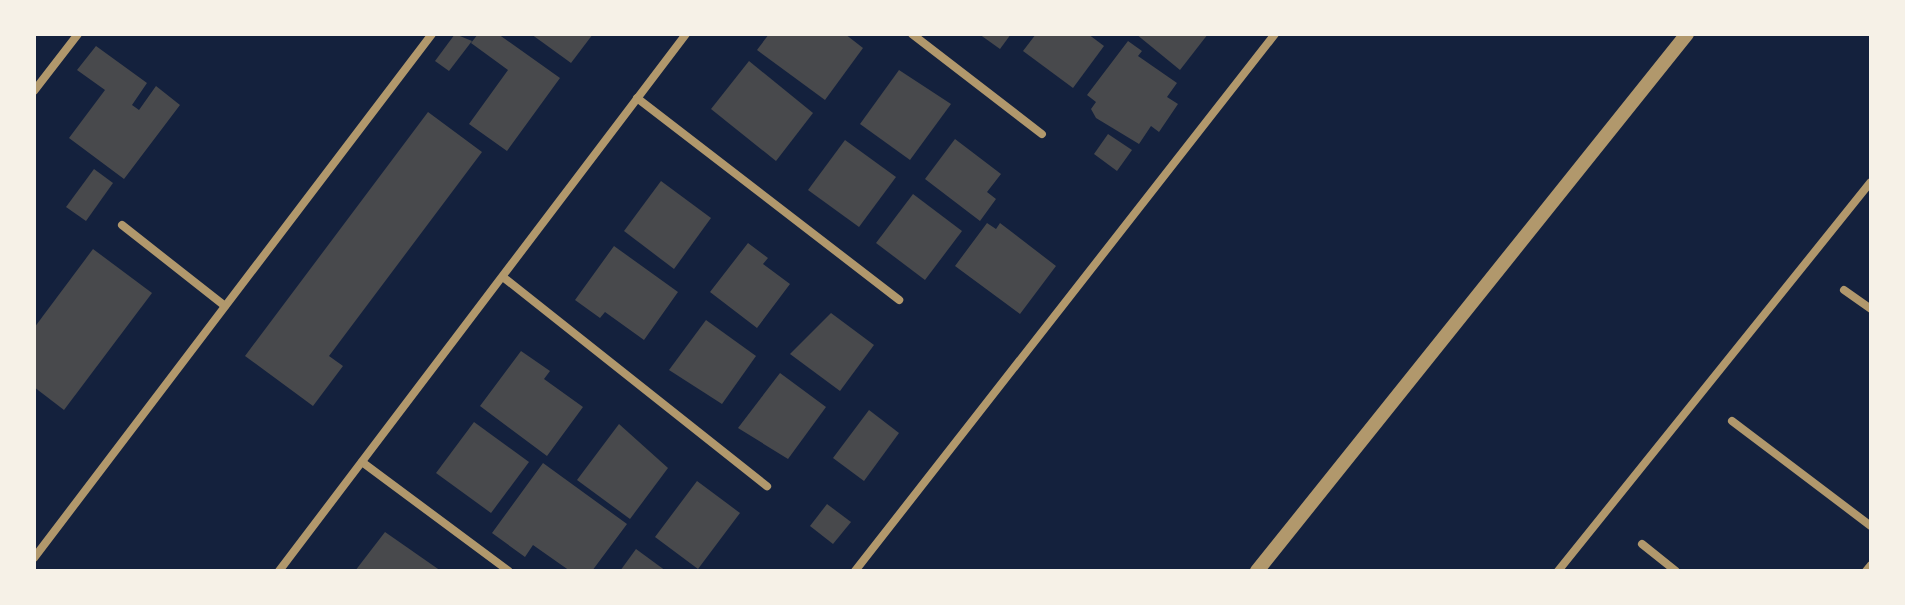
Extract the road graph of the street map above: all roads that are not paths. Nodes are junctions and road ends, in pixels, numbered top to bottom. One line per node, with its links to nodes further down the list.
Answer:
1 (78, 34): 7 (street)
2 (432, 34): 15 (street)
3 (686, 34): 8 (street)
4 (912, 34): 9 (street)
5 (1275, 34): 26 (street)
6 (1687, 34): 27 (street)
7 (34, 91)
8 (637, 98): 12 (street); 14 (street)
9 (1042, 134)
10 (1871, 182): 28 (street)
11 (122, 225): 15 (street)
12 (503, 277): 18 (street); 19 (street)
13 (1844, 290): 16 (street)
14 (899, 300)
15 (225, 306): 22 (street)
16 (1871, 309)
17 (1732, 421): 20 (street)
18 (362, 462): 24 (street); 25 (street)
19 (767, 486)
20 (1871, 526)
21 (1642, 544): 29 (street)
22 (34, 558)
23 (1871, 565): 30 (street)
24 (279, 571)
25 (509, 571)
26 (855, 571)
27 (1257, 571)
28 (1558, 571)
29 (1676, 571)
30 (1866, 571)

